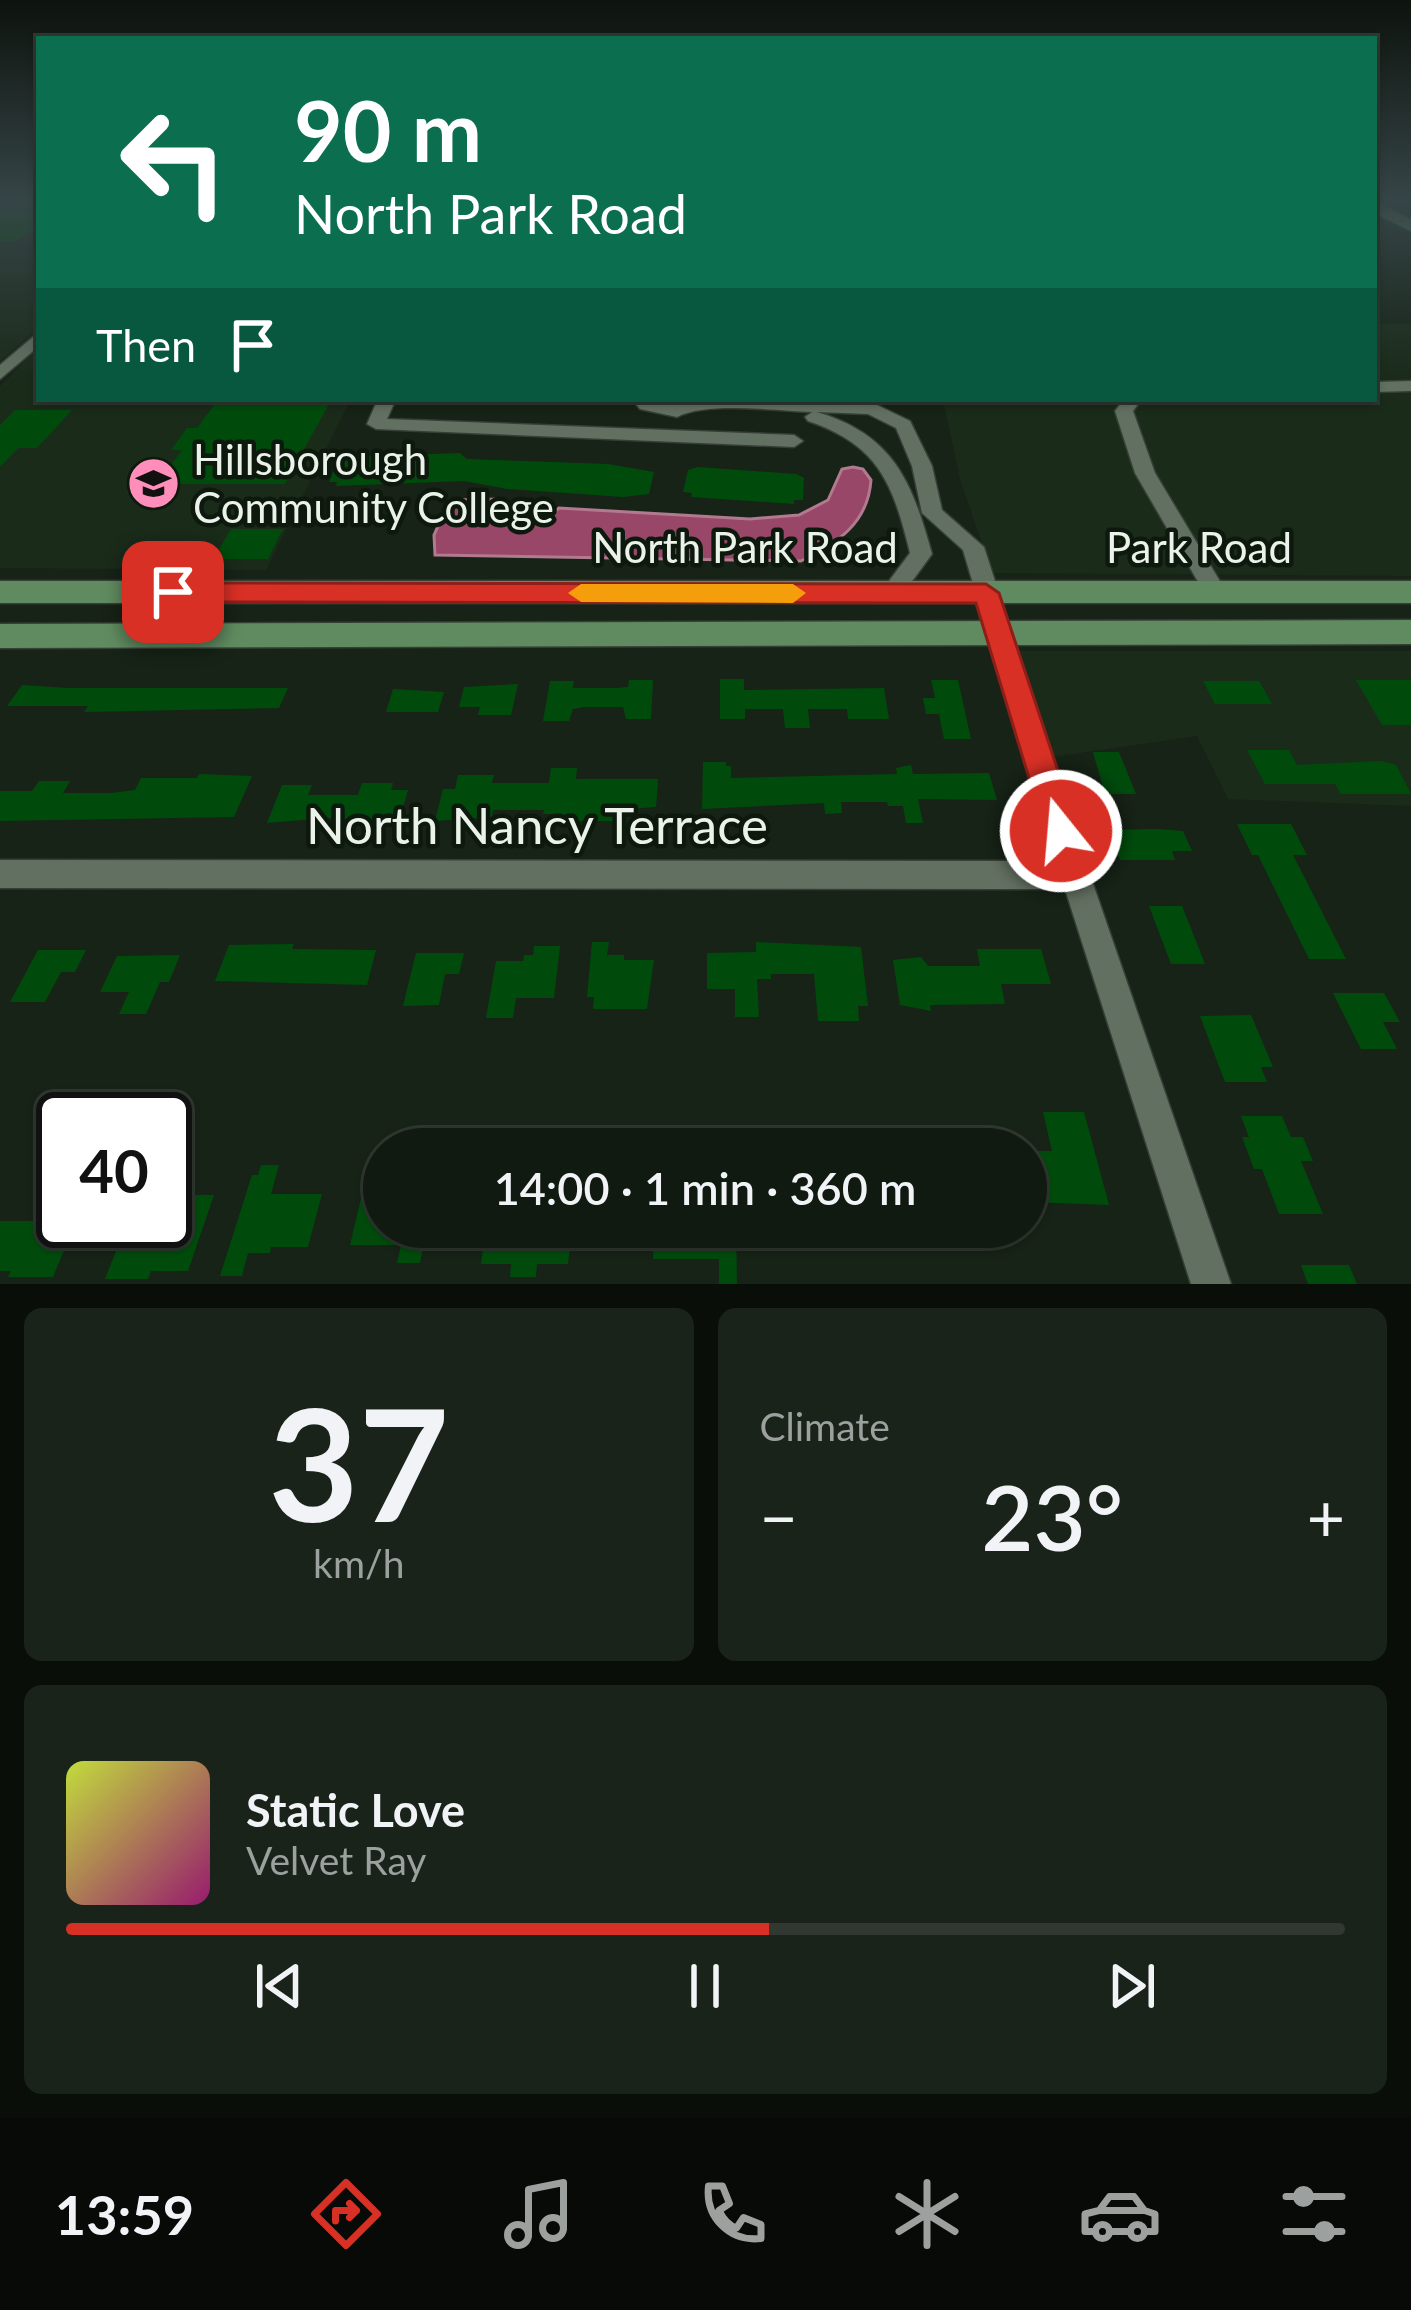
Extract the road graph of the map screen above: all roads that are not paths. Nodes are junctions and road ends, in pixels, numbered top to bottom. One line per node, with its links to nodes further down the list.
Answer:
1 (36, 340): 2 (street)
2 (0, 374)
3 (1411, 386): 4 (street)
4 (1377, 387)
5 (385, 402): 11 (street)
6 (648, 402): 8 (street)
7 (1131, 402): 20 (street)
8 (662, 408): 9 (street); 10 (street)
9 (818, 412): 10 (street); 13 (street); 14 (street)
10 (686, 413): 11 (street)
11 (683, 437): 12 (street)
12 (794, 441)
13 (915, 451): 14 (street); 15 (street)
14 (883, 455): 15 (street)
15 (921, 513): 18 (street); 19 (street)
16 (0, 592): 18 (main road, North Park Road)
17 (1411, 592): 20 (main road, Park Road)
18 (891, 593): 19 (main road, North Park Road)
19 (986, 593): 20 (main road, Park Road); 22 (street)
20 (1216, 593)
21 (1411, 632): 22 (main road, Park Road)
22 (1000, 634): 23 (main road, North Park Road); 25 (street)
23 (0, 636)
24 (0, 874): 25 (street, North Nancy Terrace)
25 (1075, 875): 26 (street)
26 (1211, 1284)

